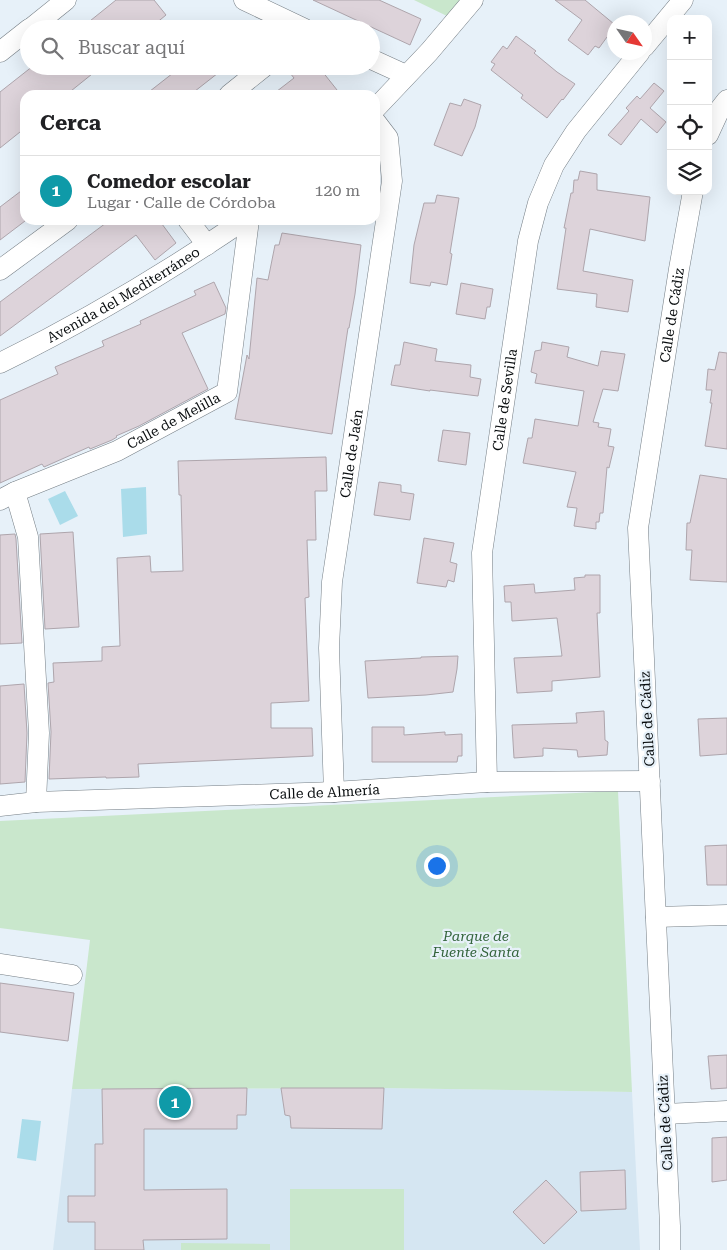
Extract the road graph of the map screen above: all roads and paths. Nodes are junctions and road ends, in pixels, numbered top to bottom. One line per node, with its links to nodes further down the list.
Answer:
1 (66, 0): 5 (street)
2 (244, 0): 6 (street)
3 (473, 0): 13 (street)
4 (683, 0): 8 (street)
5 (40, 20)
6 (286, 20)
7 (20, 36): 9 (street)
8 (652, 37)
9 (0, 52)
10 (634, 60): 29 (street, Calle de Sevilla)
11 (380, 63): 13 (street)
12 (254, 75): 14 (street)
13 (406, 76): 16 (street)
14 (235, 90)
15 (727, 100): 17 (street)
16 (380, 103)
17 (712, 126)
18 (380, 128): 30 (street, Calle de Jaén)
19 (692, 195): 28 (street, Calle de Cádiz)
20 (61, 225): 25 (street)
21 (192, 225): 24 (street)
22 (237, 225): 24 (street, Avenida del Mediterráneo)
23 (248, 225): 27 (street, Calle de Melilla)
24 (207, 245): 26 (street, Avenida del Mediterráneo)
25 (0, 270)
26 (0, 363)
27 (8, 496): 31 (street, Calle de Melilla)
28 (650, 781): 29 (street, Calle de Almería); 34 (street, Calle de Cádiz)
29 (487, 782): 30 (street, Calle de Almería)
30 (334, 792): 31 (street, Calle de Almería)
31 (36, 802): 32 (street, Calle de Almería)
32 (0, 806)
33 (727, 915): 34 (street)
34 (656, 917): 38 (street, Calle de Cádiz)
35 (0, 964): 36 (street)
36 (72, 975)
37 (727, 1111): 38 (street)
38 (665, 1114): 39 (street, Calle de Cádiz)
39 (670, 1250)

